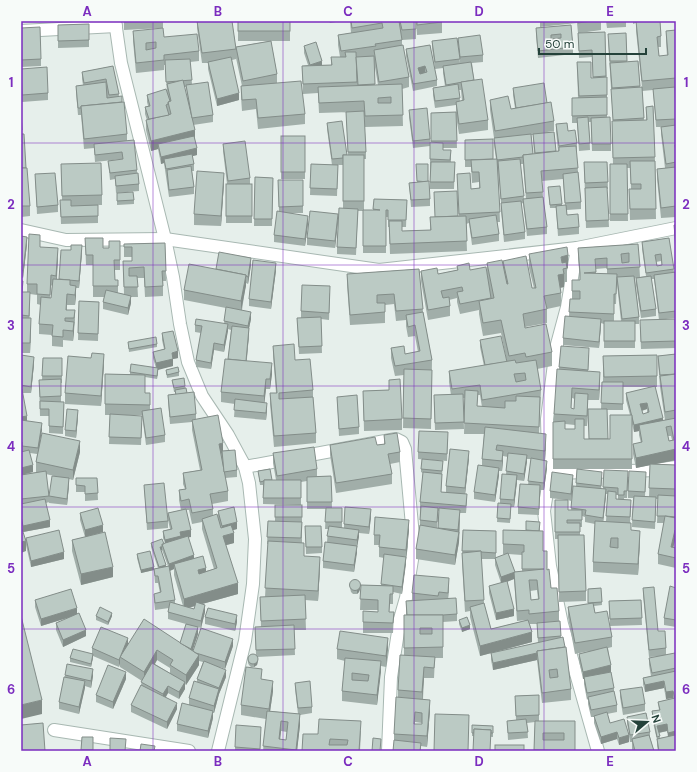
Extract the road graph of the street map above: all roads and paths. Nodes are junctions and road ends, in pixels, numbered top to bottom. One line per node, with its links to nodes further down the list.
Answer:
1 (116, 23): 2 (street); 5 (street)
2 (21, 31)
3 (676, 228): 6 (street)
4 (21, 230): 5 (street)
5 (166, 239): 6 (street); 7 (street)
6 (577, 248): 9 (street)
7 (245, 467): 12 (street); 13 (street)
8 (676, 467): 9 (street)
9 (550, 473): 14 (street)
10 (54, 730): 11 (street)
11 (189, 751)
12 (218, 751)
13 (388, 751)
14 (598, 751)

